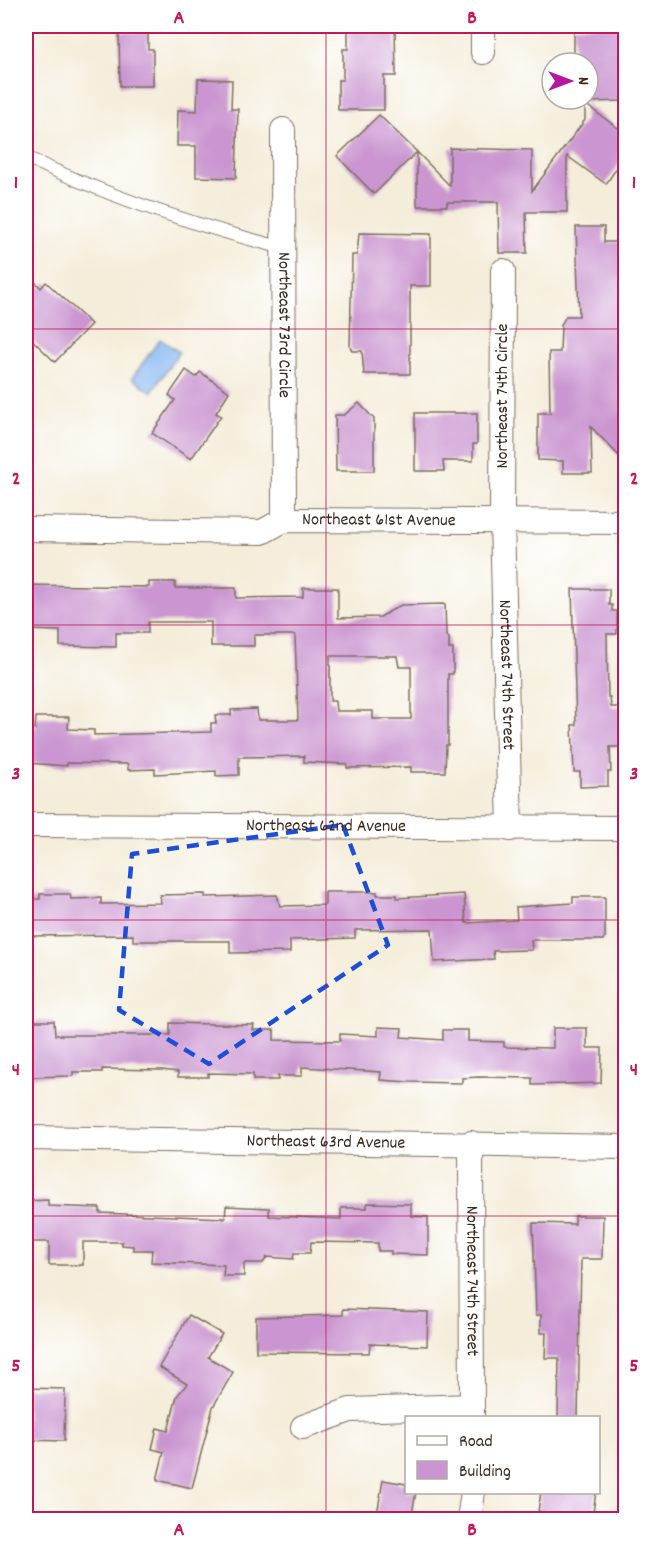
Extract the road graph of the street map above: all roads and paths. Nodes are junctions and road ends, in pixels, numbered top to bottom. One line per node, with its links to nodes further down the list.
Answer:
1 (483, 26): 2 (street)
2 (483, 52)
3 (283, 129): 5 (street, Northeast 73rd Circle)
4 (26, 157): 5 (lane)
5 (283, 248): 7 (street, Northeast 73rd Circle)
6 (503, 271): 8 (street, Northeast 74th Circle)
7 (284, 520): 8 (street, Northeast 61st Avenue); 10 (street, Northeast 61st Avenue)
8 (502, 521): 9 (street, Northeast 61st Avenue); 13 (street, Northeast 74th Street)
9 (626, 522)
10 (26, 529)
11 (26, 825): 13 (street, Northeast 62nd Avenue)
12 (626, 828): 13 (street, Northeast 62nd Avenue)
13 (510, 829)
14 (26, 1138): 15 (street, Northeast 63rd Avenue)
15 (471, 1143): 16 (street, Northeast 63rd Avenue); 17 (street, Northeast 74th Street)
16 (626, 1147)
17 (472, 1412): 18 (street)
18 (303, 1427)
19 (473, 1494): 20 (street)
20 (469, 1520)

